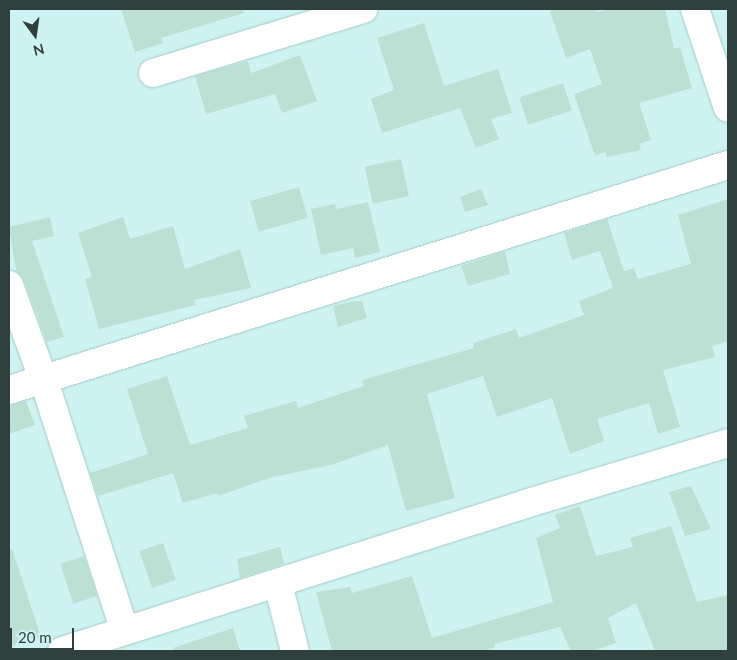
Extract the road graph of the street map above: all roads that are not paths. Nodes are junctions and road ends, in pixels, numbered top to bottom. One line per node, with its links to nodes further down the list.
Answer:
1 (364, 9): 3 (street)
2 (695, 9): 4 (street)
3 (153, 73)
4 (728, 108)
5 (728, 165): 7 (street)
6 (9, 285): 7 (street)
7 (44, 380): 8 (street); 11 (street)
8 (9, 390)
9 (728, 443): 10 (street)
10 (278, 584): 11 (street); 13 (street)
11 (124, 629): 12 (street)
12 (62, 651)
13 (295, 651)

